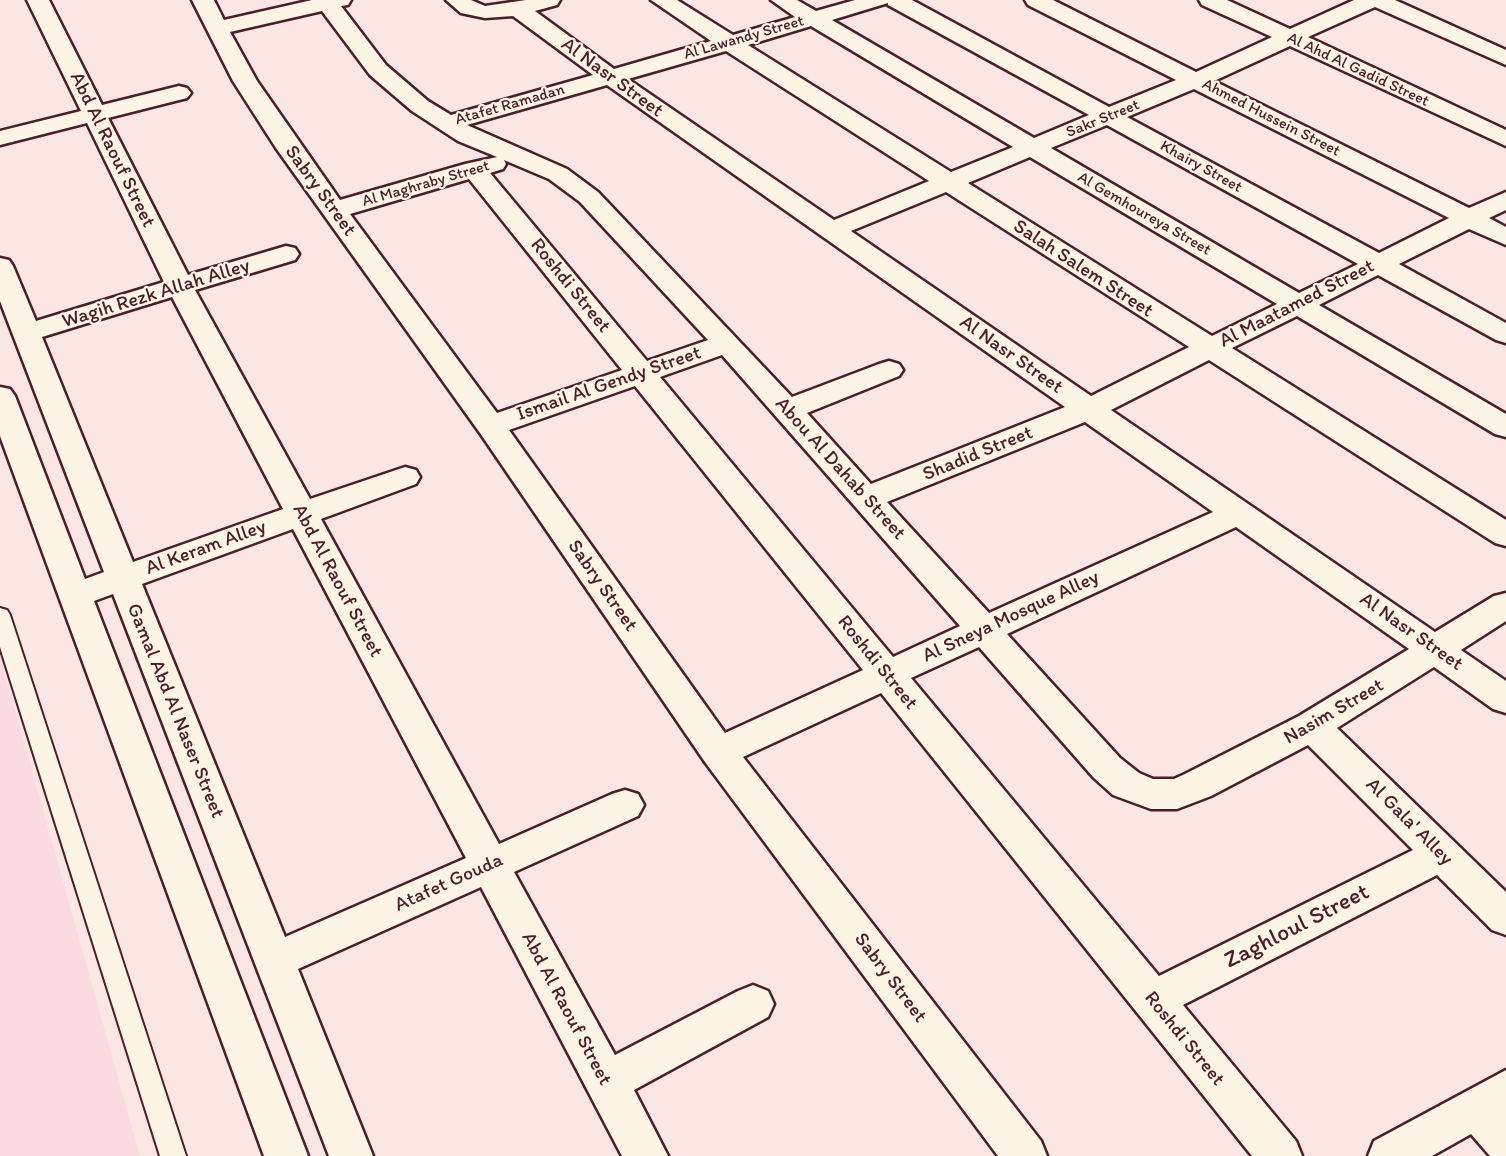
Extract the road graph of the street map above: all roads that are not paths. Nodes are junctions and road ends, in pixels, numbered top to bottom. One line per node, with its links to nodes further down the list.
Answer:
1 (38, 0): 22 (street, Abd Al Raouf Street)
2 (549, 0): 13 (street)
3 (662, 0): 17 (street, Salah Salem Street)
4 (782, 0): 15 (street, Al Gemhoureya Street)
5 (879, 0): 15 (street, Al Lawandy Street)
6 (896, 0): 23 (street, Khairy Street)
7 (1036, 0): 20 (street, Ahmed Hussein Street)
8 (1210, 0): 16 (street, Al Ahd Al Gadid Street)
9 (1372, 0): 16 (street, Sakr Street)
10 (1377, 0): 18 (street)
11 (330, 1): 14 (street); 24 (street, Abou Al Dahab Street)
12 (464, 4): 13 (street)
13 (518, 9): 19 (street, Al Nasr Street)
14 (211, 14): 32 (street, Sabry Street)
15 (812, 19): 17 (street, Al Lawandy Street); 27 (street, Al Gemhoureya Street)
16 (1290, 38): 20 (street, Sakr Street); 26 (street, Al Ahd Al Gadid Street)
17 (728, 42): 19 (street, Al Lawandy Street); 30 (street, Salah Salem Street)
18 (1506, 58)
19 (609, 76): 24 (street, Atafet Ramadan); 34 (street, Al Nasr Street)
20 (1196, 80): 23 (street, Sakr Street); 33 (street, Ahmed Hussein Street)
21 (179, 93): 22 (street)
22 (95, 114): 25 (street); 39 (street, Abd Al Raouf Street)
23 (1109, 117): 27 (street, Sakr Street); 37 (street, Khairy Street)
24 (446, 124): 28 (street, Abou Al Dahab Street)
25 (0, 138)
26 (1506, 139)
27 (1032, 148): 30 (street, Sakr Street); 40 (street, Al Gemhoureya Street)
28 (517, 157): 29 (street, Al Maghraby Street); 43 (street, Abou Al Dahab Street)
29 (474, 169): 32 (street, Al Maghraby Street); 46 (street, Roshdi Street)
30 (947, 182): 34 (street, Sakr Street); 44 (street, Salah Salem Street)
31 (1506, 200): 33 (street, Al Maatamed Street)
32 (334, 210): 50 (street, Sabry Street)
33 (1470, 218): 35 (street, Ahmed Hussein Street); 37 (street, Al Maatamed Street)
34 (831, 230): 48 (street, Al Nasr Street)
35 (1506, 237)
36 (286, 254): 39 (street, Wagih Rezk Allah Alley)
37 (1378, 264): 40 (street, Al Maatamed Street); 42 (street, Khairy Street)
38 (0, 266): 41 (street, Gamal Abd Al Naser Street)
39 (180, 286): 41 (street, Wagih Rezk Allah Alley); 55 (street, Abd Al Raouf Street)
40 (1297, 304): 44 (street, Al Maatamed Street); 51 (street, Al Gemhoureya Street)
41 (26, 333): 57 (street, Gamal Abd Al Naser Street)
42 (1506, 334)
43 (727, 343): 46 (street, Ismail Al Gendy Street); 49 (street, Abou Al Dahab Street)
44 (1209, 349): 48 (street, Al Maatamed Street); 56 (street, Salah Salem Street)
45 (889, 370): 49 (street)
46 (641, 373): 50 (street, Ismail Al Gendy Street); 63 (street, Roshdi Street)
47 (0, 396): 58 (street)
48 (1089, 409): 53 (street, Shadid Street); 54 (street, Al Nasr Street)
49 (787, 410): 53 (street, Abou Al Dahab Street)
50 (490, 426): 66 (street, Sabry Street)
51 (1506, 427)
52 (405, 477): 55 (street, Al Keram Alley)
53 (867, 498): 61 (street, Abou Al Dahab Street)
54 (1239, 513): 61 (street, Al Sneya Mosque Alley); 62 (street, Al Nasr Street)
55 (302, 514): 57 (street, Al Keram Alley); 70 (street, Abd Al Raouf Street)
56 (1506, 535)
57 (122, 578): 58 (street, Al Keram Alley); 72 (street, Gamal Abd Al Naser Street)
58 (75, 596): 79 (street)
59 (1506, 605): 62 (street, Nasim Street)
60 (0, 615): 78 (lane)
61 (985, 629): 63 (street, Al Sneya Mosque Alley); 67 (street, Abou Al Dahab Street)
62 (1437, 650): 64 (street, Al Nasr Street); 65 (street, Nasim Street)
63 (886, 674): 66 (street, Al Sneya Mosque Alley); 73 (street, Roshdi Street)
64 (1506, 699)
65 (1312, 726): 67 (street, Nasim Street); 69 (street, Al Gala' Alley)
66 (718, 752): 82 (street, Sabry Street)
67 (1151, 794)
68 (625, 805): 70 (street, Atafet Gouda)
69 (1442, 854): 71 (street, Al Gala' Alley); 73 (street, Zaghloul Street)
70 (489, 865): 72 (street, Atafet Gouda); 75 (street, Abd Al Raouf Street)
71 (1506, 918)
72 (274, 961): 80 (street, Gamal Abd Al Naser Street)
73 (1151, 1000): 83 (street, Roshdi Street)
74 (753, 1004): 75 (street)
75 (606, 1082): 81 (street, Abd Al Raouf Street)
76 (1491, 1099): 77 (street); 84 (street)
77 (1506, 1141)
78 (173, 1156)
79 (286, 1156)
80 (351, 1156)
81 (646, 1156)
82 (1025, 1156)
83 (1280, 1156)
84 (1390, 1156)

